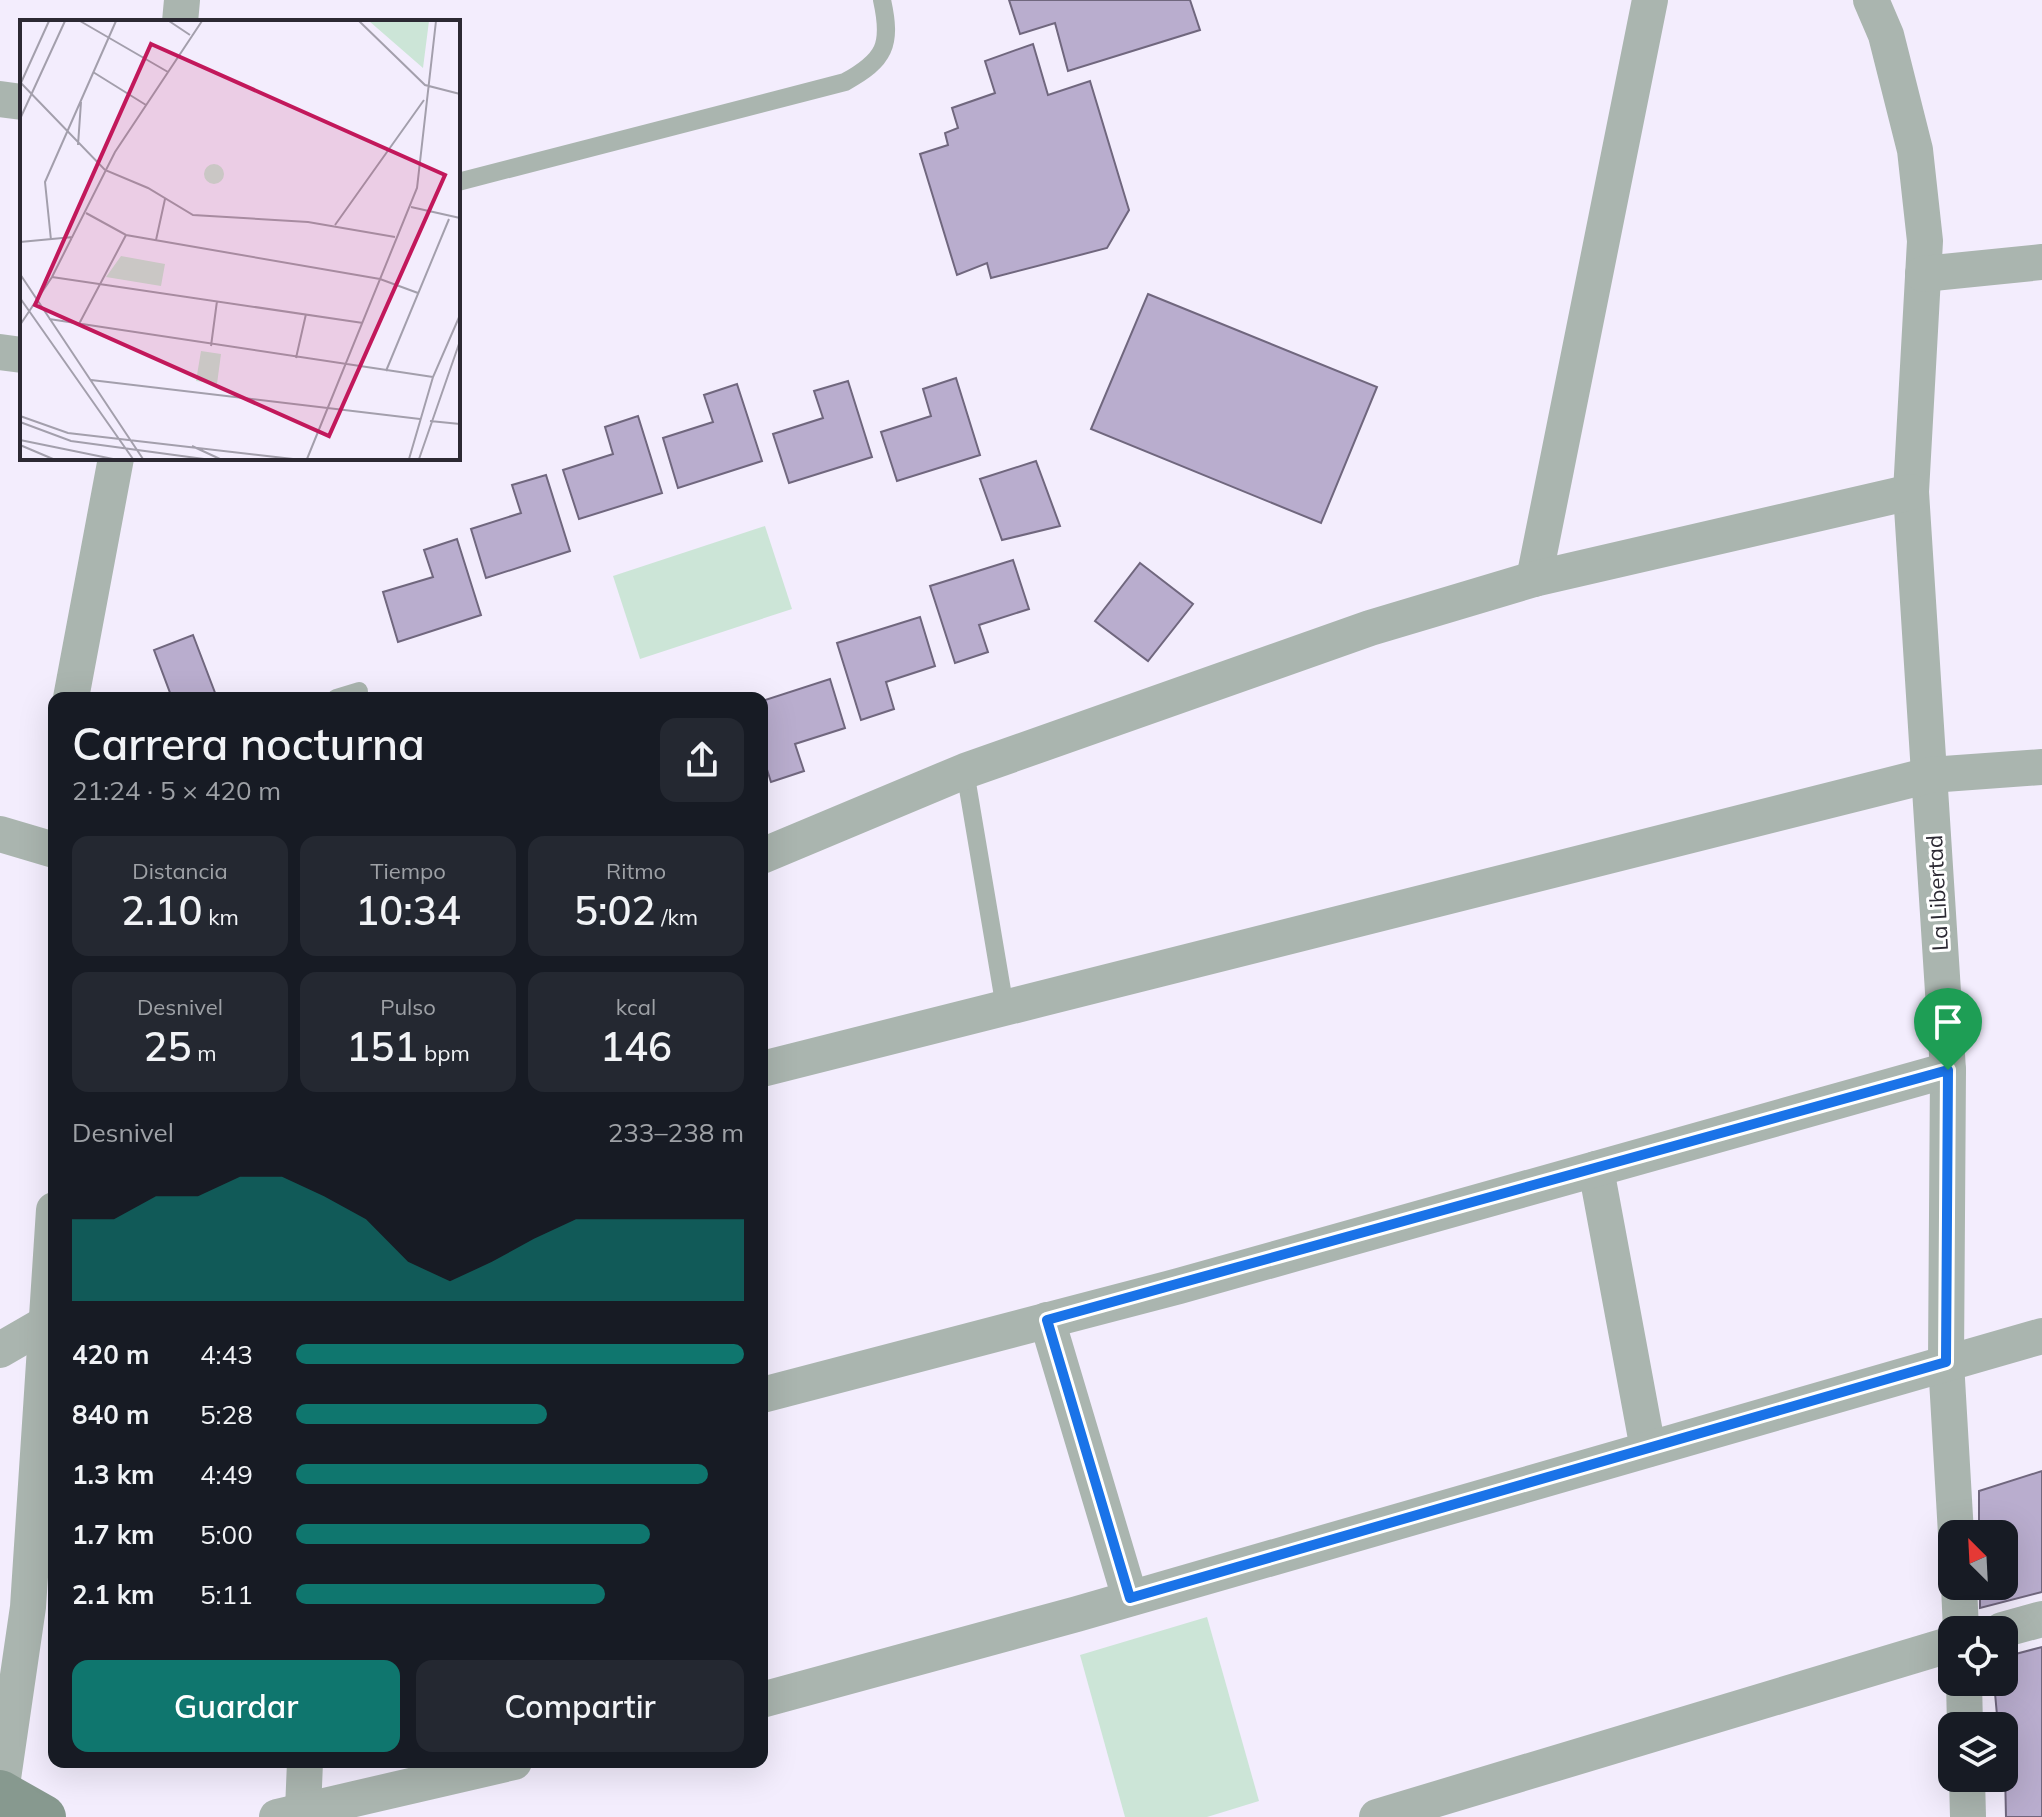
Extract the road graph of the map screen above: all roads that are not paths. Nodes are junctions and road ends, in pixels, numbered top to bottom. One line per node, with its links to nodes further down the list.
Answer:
1 (182, 0): 5 (street)
2 (882, 0): 8 (lane)
3 (1650, 0): 15 (street)
4 (1871, 0): 10 (street, La Libertad)
5 (180, 20)
6 (0, 99): 7 (street)
7 (20, 102)
8 (460, 181)
9 (2042, 262): 10 (street)
10 (1923, 274): 14 (street, La Libertad)
11 (0, 352): 12 (street)
12 (20, 355)
13 (116, 460): 17 (street)
14 (1911, 492): 15 (street); 21 (street, La Libertad)
15 (1534, 579): 20 (street)
16 (359, 691): 18 (lane)
17 (72, 692)
18 (356, 692)
19 (2042, 767): 21 (street)
20 (965, 771): 24 (street); 25 (lane)
21 (1930, 775): 25 (street); 27 (street, La Libertad)
22 (0, 834): 23 (street)
23 (48, 848)
24 (768, 853)
25 (1005, 1008): 26 (street)
26 (768, 1067)
27 (1948, 1070): 28 (street); 34 (street, La Libertad)
28 (1596, 1169): 30 (street); 36 (street)
29 (48, 1286): 31 (street)
30 (1047, 1320): 35 (street); 38 (street)
31 (45, 1324): 33 (street); 39 (street)
32 (2042, 1336): 34 (street)
33 (0, 1350)
34 (1946, 1362): 36 (street); 37 (street, La Libertad)
35 (768, 1393)
36 (1648, 1449): 38 (street)
37 (1955, 1520)
38 (1130, 1598): 43 (street)
39 (41, 1603): 47 (street)
40 (2042, 1619): 41 (street)
41 (2018, 1626)
42 (1938, 1648): 50 (street)
43 (768, 1698)
44 (303, 1768): 48 (street)
45 (488, 1768): 48 (street)
46 (1967, 1792): 51 (street)
47 (0, 1795): 49 (main road)
48 (290, 1814)
49 (44, 1817)
50 (1377, 1817)
51 (1968, 1817)

